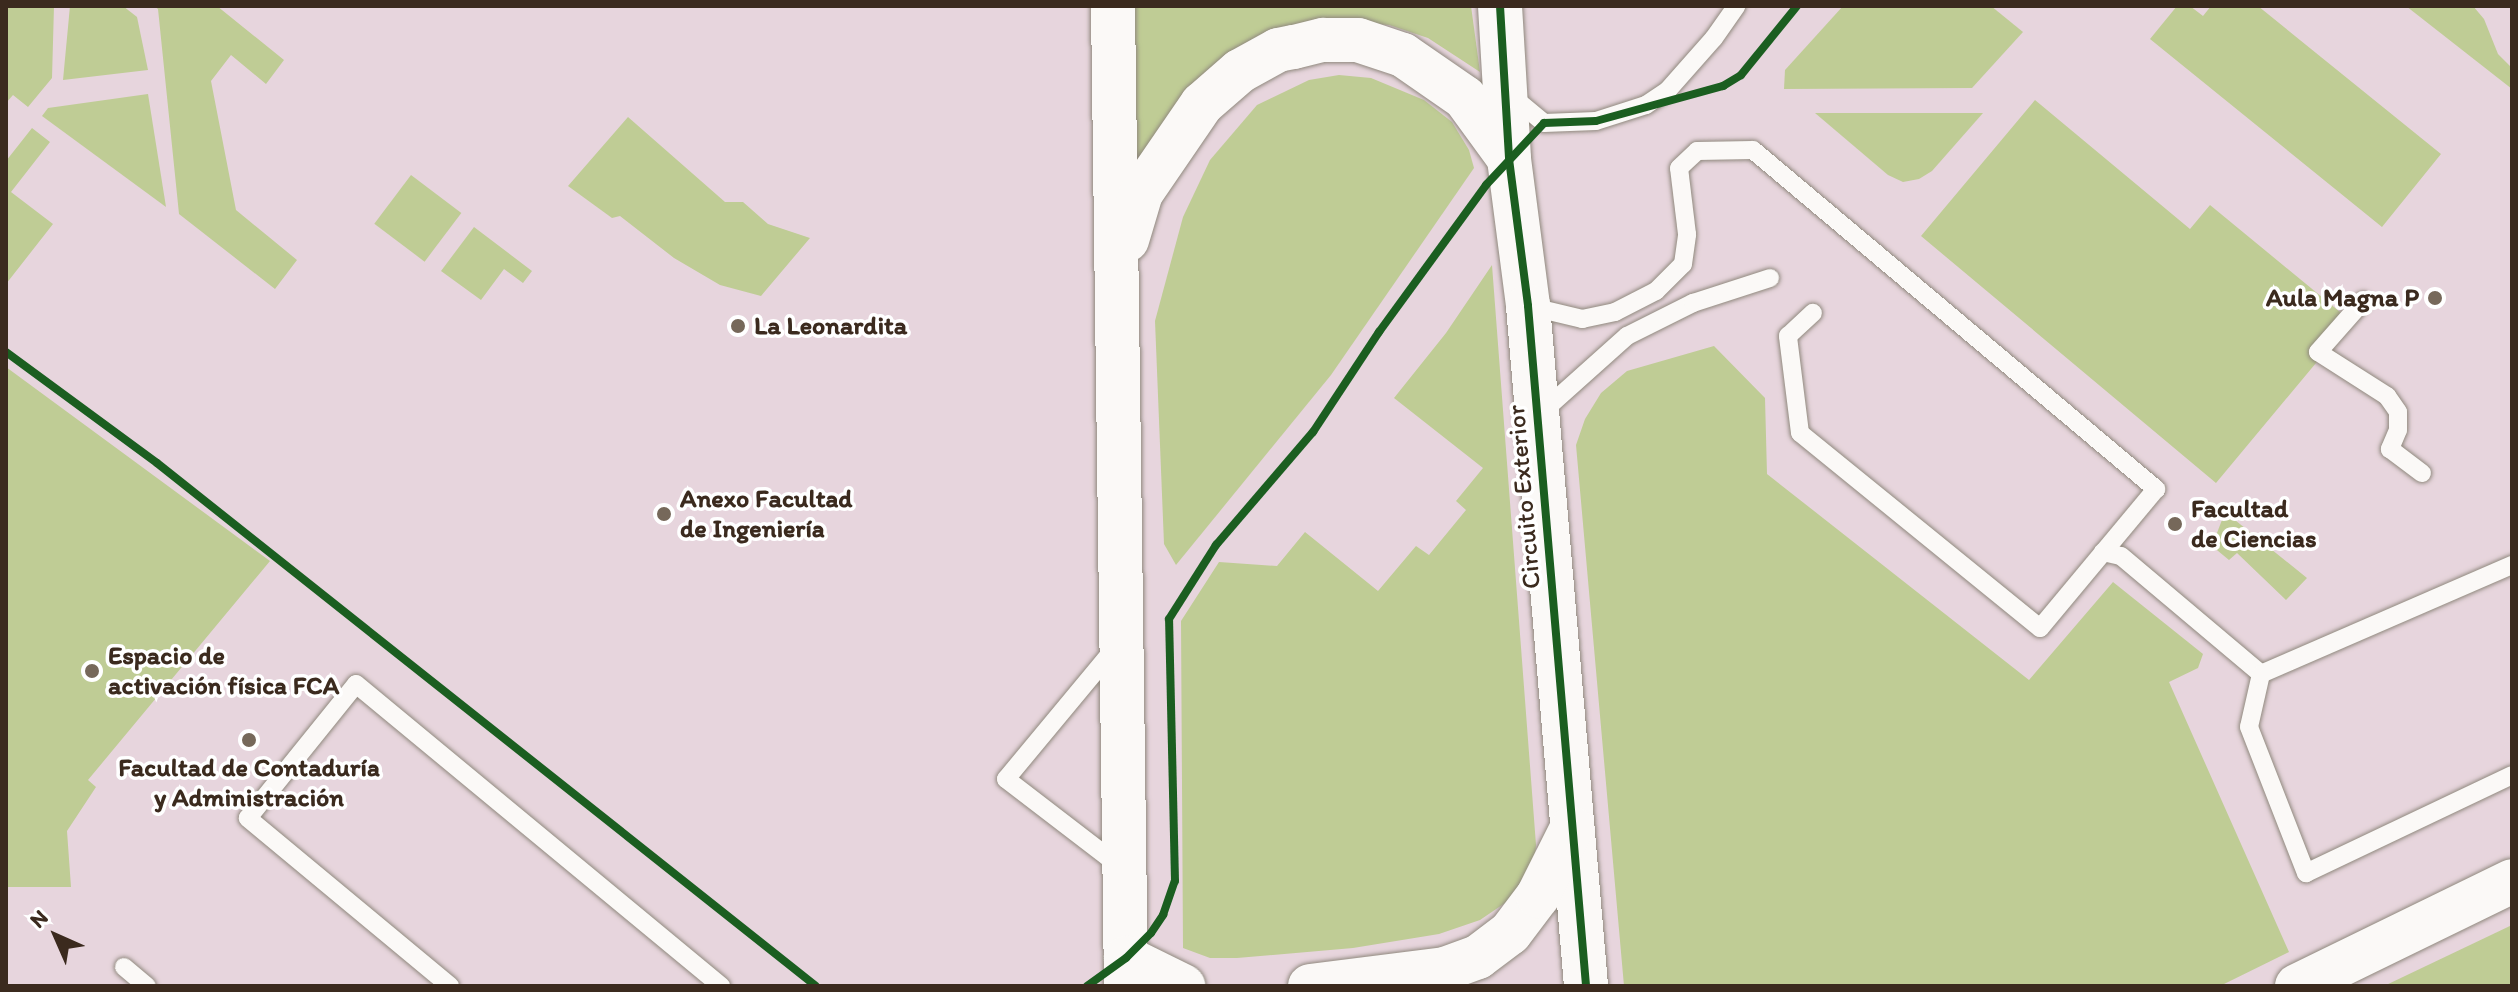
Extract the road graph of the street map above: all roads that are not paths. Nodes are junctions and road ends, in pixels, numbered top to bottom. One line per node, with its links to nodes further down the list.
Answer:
1 (1500, 6): 4 (street, Circuito Exterior)
2 (1736, 6): 4 (lane)
3 (1115, 9): 6 (street)
4 (1504, 90): 5 (street, Circuito Exterior)
5 (1509, 159): 6 (street); 9 (street, Circuito Exterior)
6 (1118, 268): 15 (street)
7 (1770, 278): 11 (lane)
8 (2363, 301): 12 (lane)
9 (1528, 306): 11 (street, Circuito Exterior); 13 (lane)
10 (1813, 313): 13 (lane)
11 (1538, 417): 18 (street, Circuito Exterior)
12 (2422, 473)
13 (2103, 552): 16 (lane)
14 (2512, 565): 16 (lane)
15 (1121, 641): 19 (street); 19 (lane)
16 (2261, 674): 17 (lane)
17 (2512, 775)
18 (1572, 828): 23 (street); 28 (street, Circuito Exterior)
19 (1122, 868): 22 (street)
20 (2512, 881): 29 (street)
21 (124, 967): 24 (lane)
22 (1126, 972): 27 (street)
23 (1340, 984)
24 (147, 986)
25 (450, 986): 26 (lane)
26 (721, 986)
27 (1183, 986)
28 (1586, 986)
29 (2297, 986)

